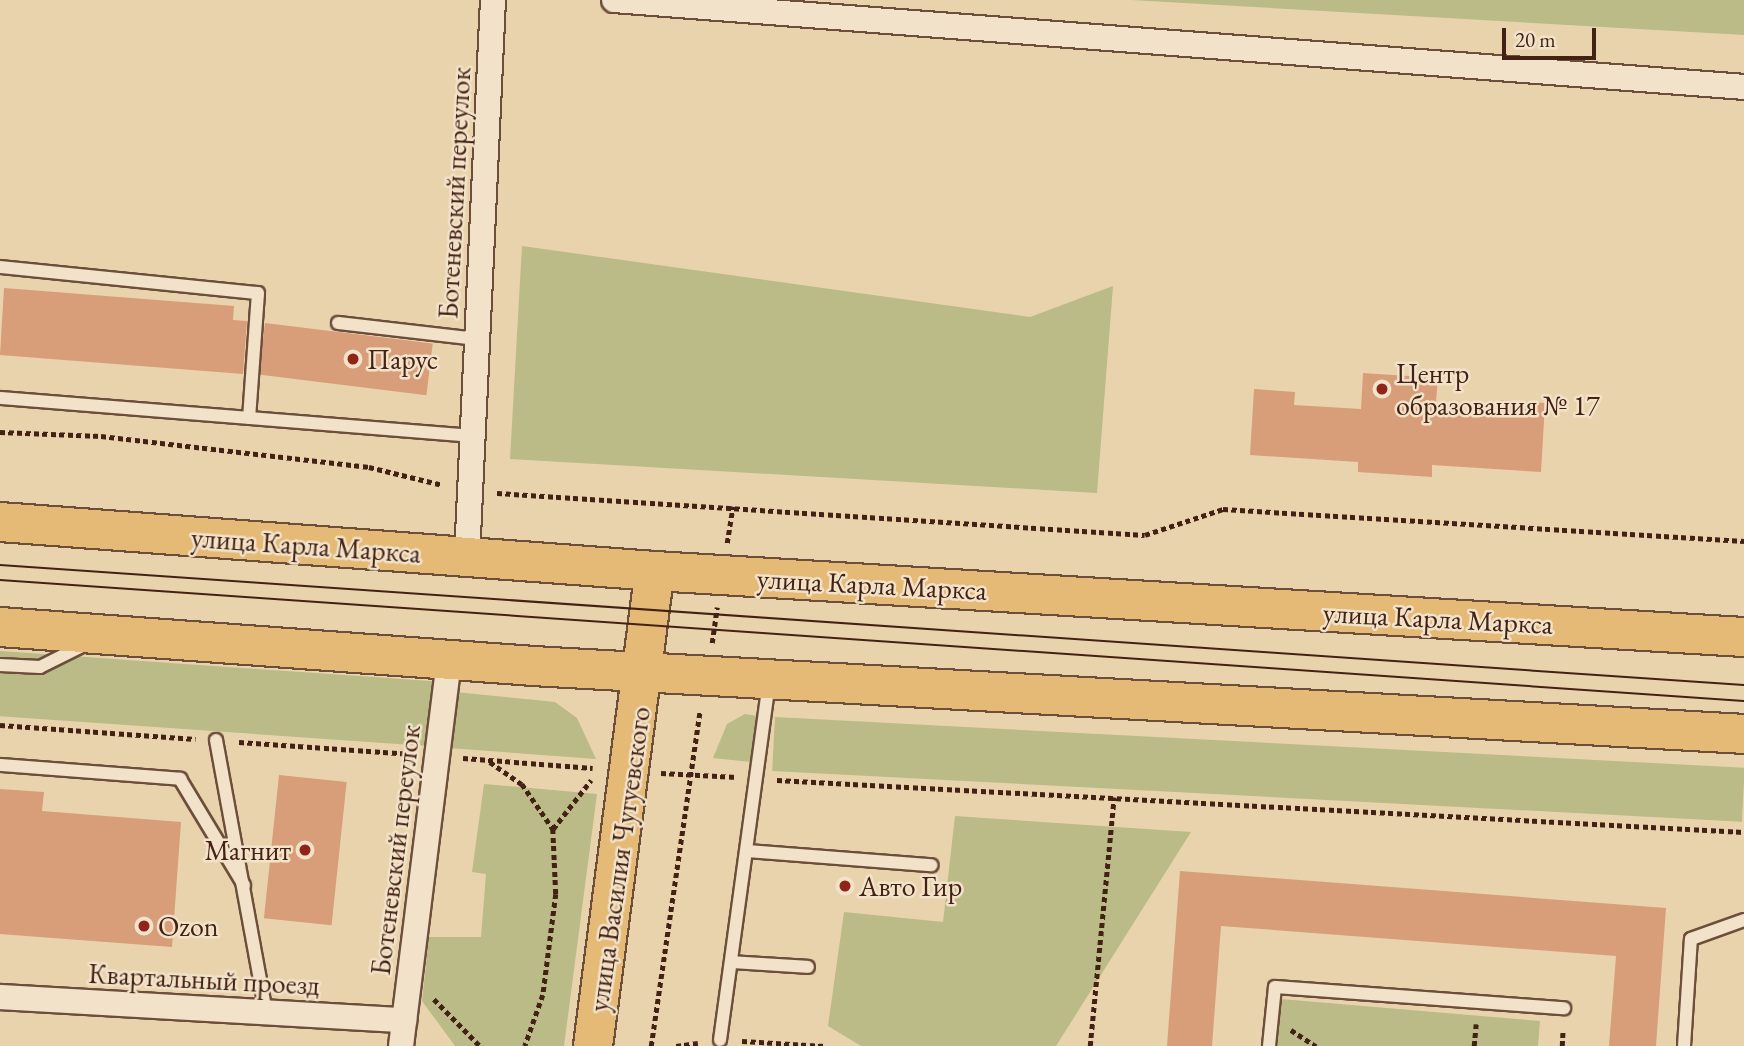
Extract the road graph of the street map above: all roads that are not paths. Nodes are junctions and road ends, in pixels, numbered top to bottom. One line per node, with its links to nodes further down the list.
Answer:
1 (493, 0): 6 (street, Ботеневский переулок)
2 (614, 0): 3 (street)
3 (1744, 86)
4 (0, 267): 8 (lane)
5 (338, 323): 6 (lane)
6 (477, 339): 9 (street, Ботеневский переулок)
7 (0, 398): 8 (lane)
8 (249, 418): 9 (lane)
9 (473, 436): 11 (street, Ботеневский переулок)
10 (0, 522): 11 (main road, улица Карла Маркса)
11 (467, 557): 12 (main road, улица Карла Маркса)
12 (655, 571): 15 (main road, улица Карла Маркса); 18 (main road, улица Василия Чугуевского)
13 (0, 627): 14 (main road)
14 (99, 635): 16 (main road); 17 (lane)
15 (1744, 637)
16 (449, 661): 18 (main road); 32 (street, Ботеневский переулок)
17 (0, 665)
18 (646, 673): 19 (main road); 35 (main road, улица Василия Чугуевского)
19 (769, 680): 20 (main road); 23 (lane)
20 (1744, 734)
21 (216, 740): 25 (lane)
22 (0, 765): 25 (lane)
23 (747, 851): 24 (lane); 27 (lane)
24 (931, 865)
25 (244, 885): 31 (lane)
26 (1744, 920): 37 (lane)
27 (731, 962): 28 (lane); 33 (lane)
28 (808, 967)
29 (0, 997): 31 (street, Квартальный проезд)
30 (1564, 1008): 36 (lane)
31 (266, 1012): 32 (street, Квартальный проезд)
32 (404, 1020): 34 (street, Ботеневский переулок)
33 (720, 1040)
34 (401, 1046)
35 (593, 1046)
36 (1269, 1046)
37 (1684, 1046)

